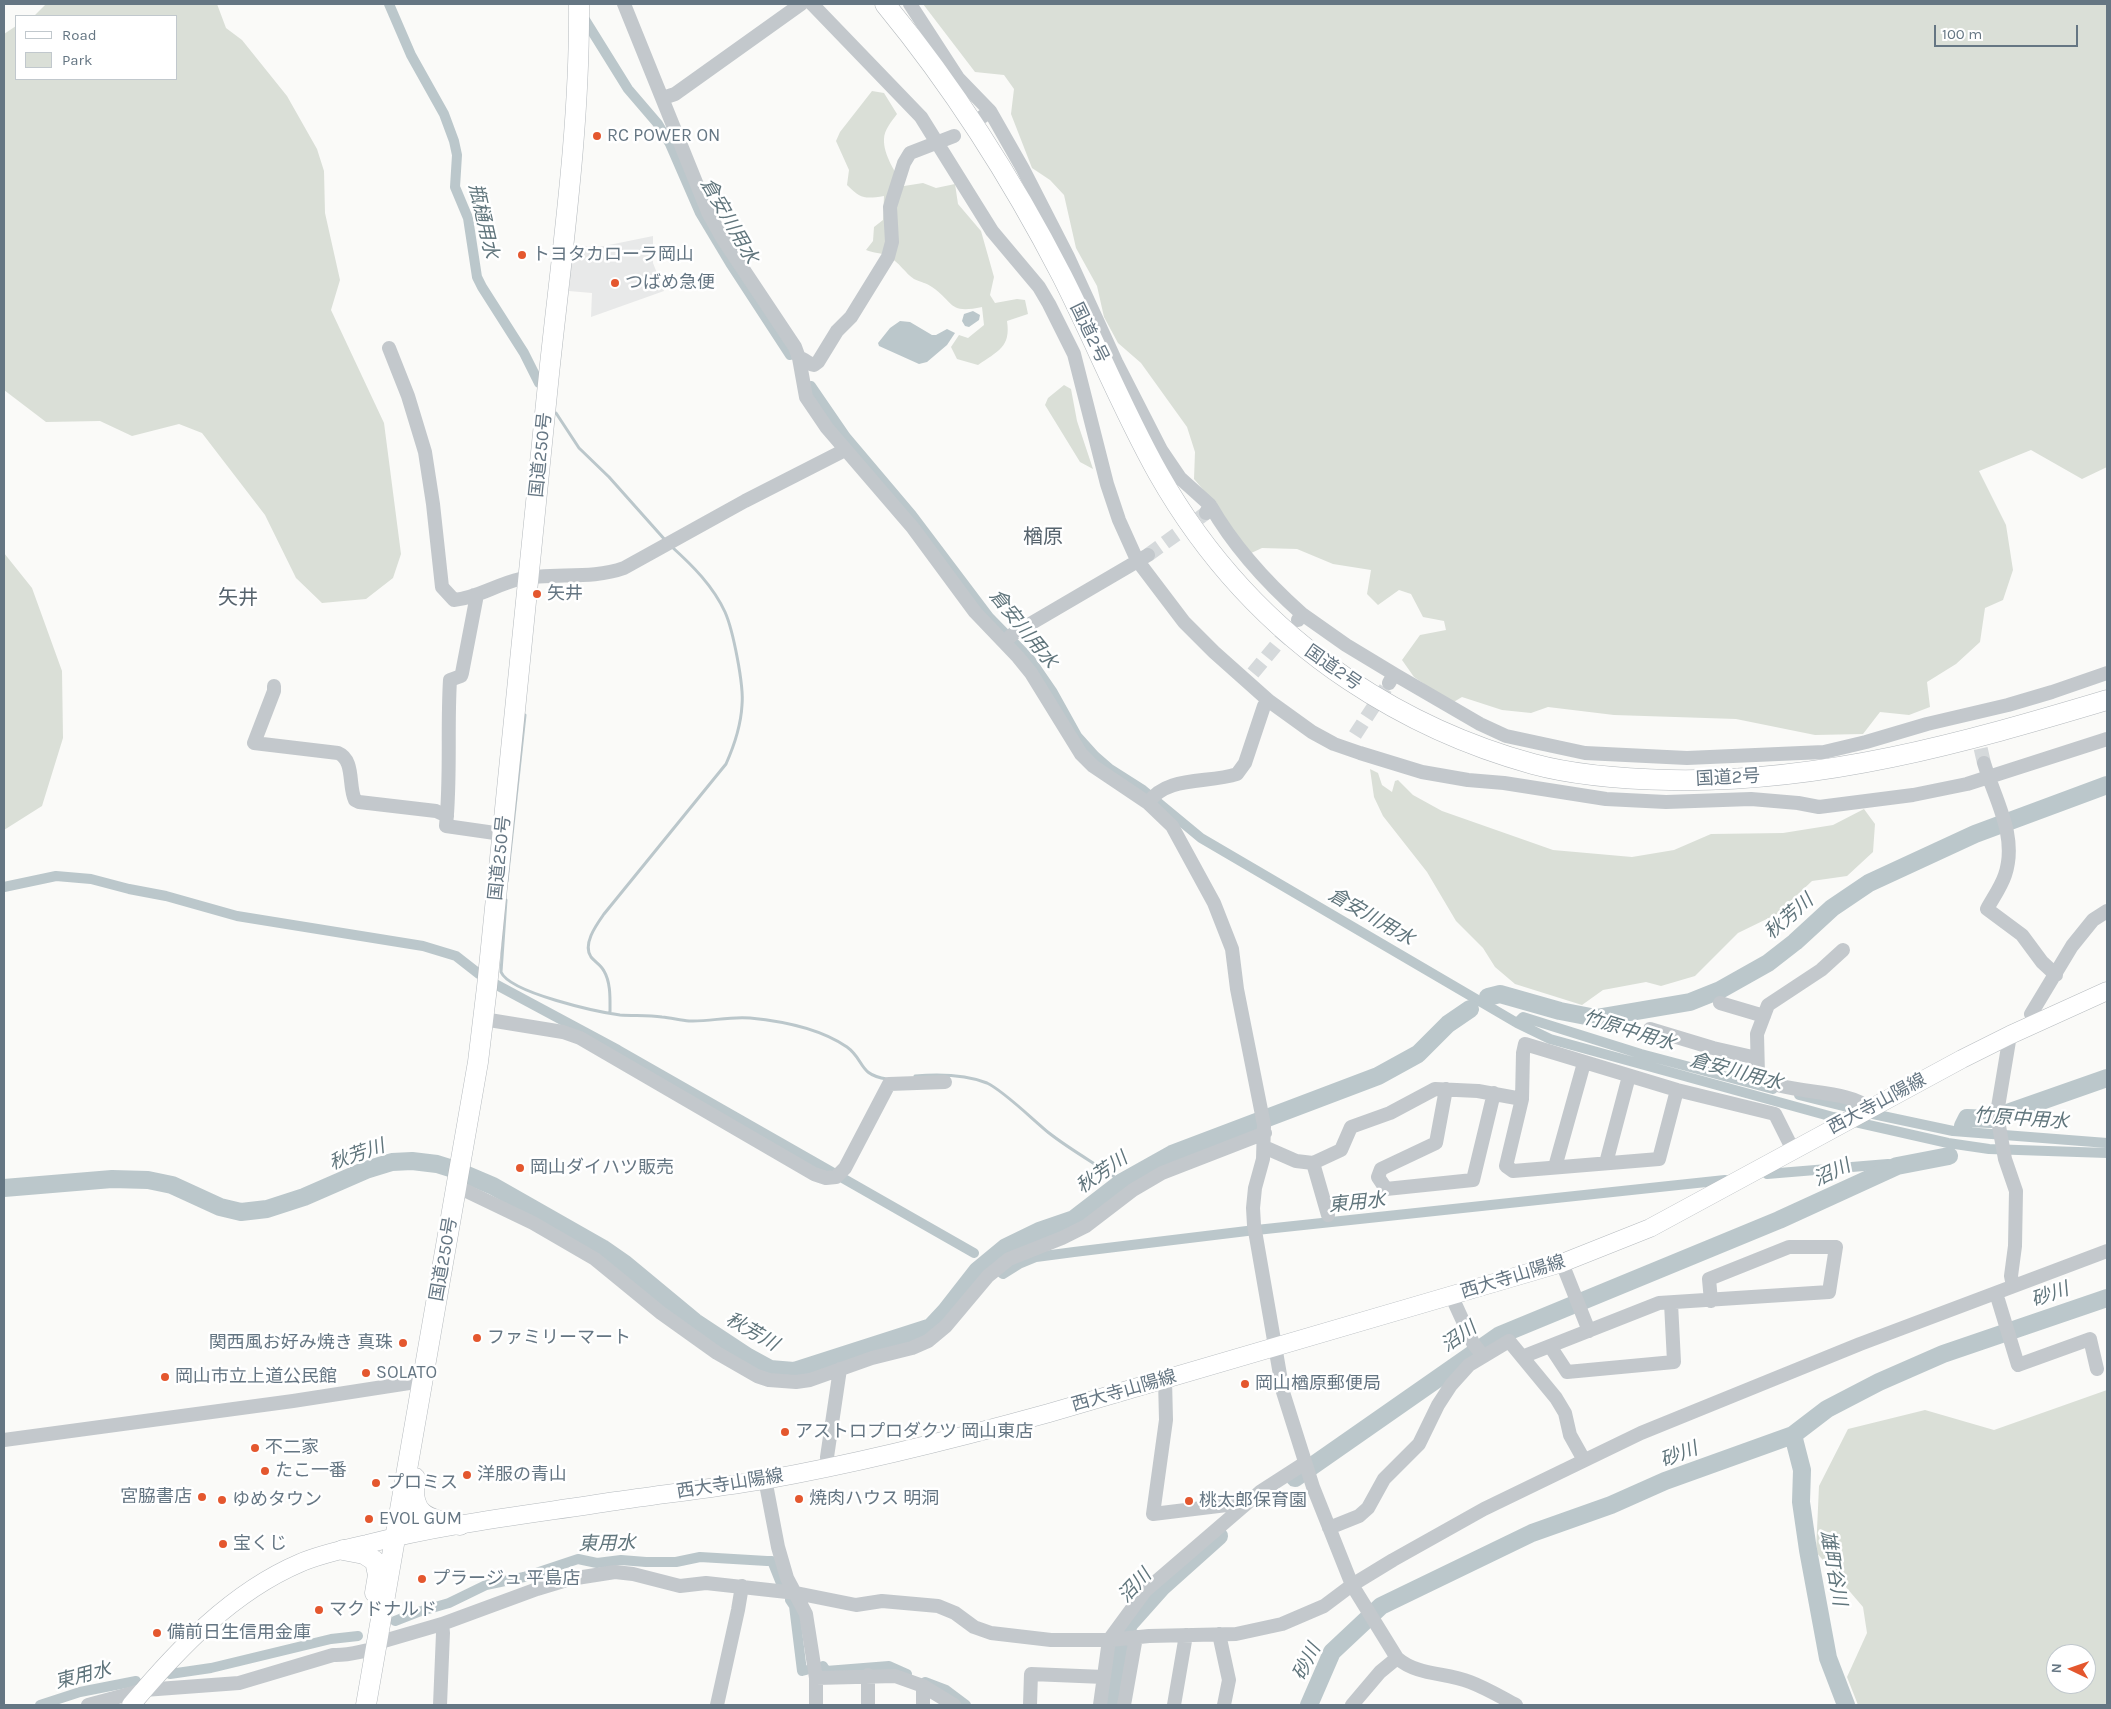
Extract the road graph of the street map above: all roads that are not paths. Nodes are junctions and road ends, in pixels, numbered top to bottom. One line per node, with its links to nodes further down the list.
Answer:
1 (579, 4): 16 (highway, 国道250号)
2 (624, 4): 9 (street)
3 (801, 4): 9 (street)
4 (812, 4): 11 (street)
5 (870, 4): 8 (highway)
6 (885, 4): 8 (highway, 国道2号)
7 (910, 4): 23 (street)
8 (939, 73): 21 (highway, 国道2号)
9 (663, 98): 13 (street)
10 (954, 136): 11 (street)
11 (939, 143): 13 (street); 15 (street)
12 (389, 348): 17 (street)
13 (799, 358): 14 (street)
14 (845, 450): 16 (street); 18 (street)
15 (1142, 558): 18 (street); 22 (street)
16 (528, 578): 17 (street); 32 (highway, 国道250号)
17 (474, 595): 31 (street)
18 (1007, 639): 30 (street)
19 (2107, 673): 23 (street)
20 (274, 686): 31 (street)
21 (2107, 700)
22 (1269, 701): 27 (street); 30 (street)
23 (1974, 713): 24 (street)
24 (1976, 728)
25 (1355, 735): 27 (street)
26 (2107, 739): 29 (street)
27 (1347, 747): 29 (street)
28 (1984, 763): 29 (street)
29 (1988, 778): 35 (street)
30 (1150, 800): 52 (street)
31 (447, 816): 32 (street)
32 (502, 834): 39 (highway, 国道250号)
33 (2107, 911): 35 (street)
34 (1843, 950): 38 (street)
35 (2056, 975): 40 (street)
36 (2107, 991): 40 (main road, 西大寺山陽線)
37 (1720, 1003): 38 (street)
38 (1764, 1016): 43 (street)
39 (483, 1019): 46 (street); 57 (highway, 国道250号)
40 (2035, 1023): 42 (main road, 西大寺山陽線)
41 (1650, 1029): 43 (street)
42 (2010, 1035): 51 (main road, 西大寺山陽線); 61 (street)
43 (1758, 1058): 51 (street)
44 (1584, 1063): 45 (street); 50 (street); 56 (street)
45 (1630, 1076): 48 (street); 55 (street)
46 (945, 1082)
47 (1446, 1089): 49 (street); 49 (street); 54 (street)
48 (1677, 1090): 53 (street); 55 (street)
49 (1494, 1093): 50 (street)
50 (1522, 1099): 56 (street)
51 (1864, 1111): 53 (main road, 西大寺山陽線)
52 (1265, 1135): 54 (street); 68 (street); 71 (street)
53 (1793, 1150): 60 (main road, 西大寺山陽線)
54 (1313, 1163): 58 (street)
55 (1606, 1163): 56 (street)
56 (1555, 1167)
57 (458, 1184): 71 (street); 74 (highway, 国道250号)
58 (1328, 1215)
59 (2107, 1251): 61 (street)
60 (1562, 1263): 62 (main road, 西大寺山陽線); 66 (street)
61 (2013, 1286): 63 (street)
62 (1451, 1295): 68 (main road, 西大寺山陽線); 69 (street)
63 (1998, 1298): 72 (street); 77 (street)
64 (1711, 1301): 64 (street); 65 (street)
65 (1671, 1303): 66 (street); 67 (street)
66 (1589, 1330): 67 (street)
67 (1550, 1346): 70 (street)
68 (1274, 1348): 73 (main road, 西大寺山陽線); 78 (street)
69 (1483, 1356): 70 (street); 83 (street)
70 (1522, 1357): 77 (street)
71 (840, 1369): 79 (street)
72 (2097, 1369)
73 (1166, 1379): 79 (main road, 西大寺山陽線); 81 (street)
74 (422, 1381): 75 (highway, 国道250号); 76 (street)
75 (417, 1412): 82 (highway); 84 (highway, 国道250号)
76 (4, 1440)
77 (1584, 1460): 87 (street)
78 (1305, 1463): 81 (street); 83 (street)
79 (828, 1467): 80 (main road, 西大寺山陽線)
80 (765, 1479): 82 (main road, 西大寺山陽線); 88 (street)
81 (1241, 1507): 93 (street)
82 (460, 1525): 84 (main road, 西大寺山陽線)
83 (1328, 1528): 87 (street)
84 (396, 1536): 85 (main road, 西大寺山陽線); 94 (highway, 国道250号)
85 (344, 1550): 94 (highway); 100 (main road, 西大寺山陽線)
86 (742, 1586): 88 (street); 89 (street); 105 (street)
87 (1354, 1588): 90 (street); 95 (street)
88 (796, 1593): 93 (street); 98 (street)
89 (442, 1624): 94 (street); 104 (street)
90 (1219, 1634): 91 (street); 114 (street)
91 (1186, 1635): 92 (street); 113 (street)
92 (1136, 1637): 93 (street); 112 (street)
93 (1109, 1640): 97 (street)
94 (377, 1643): 100 (street); 103 (highway, 国道250号)
95 (1394, 1654): 115 (street); 116 (street)
96 (868, 1676): 98 (street); 99 (street); 107 (street)
97 (1104, 1677): 110 (street); 111 (street)
98 (816, 1678): 106 (street)
99 (923, 1686): 108 (street); 109 (street)
100 (144, 1690): 101 (street); 102 (main road, 西大寺山陽線)
101 (88, 1705)
102 (131, 1705)
103 (366, 1705)
104 (440, 1705)
105 (717, 1705)
106 (816, 1705)
107 (868, 1705)
108 (922, 1705)
109 (954, 1705)
110 (1030, 1705)
111 (1100, 1705)
112 (1124, 1705)
113 (1174, 1705)
114 (1224, 1705)
115 (1352, 1705)
116 (1516, 1705)

